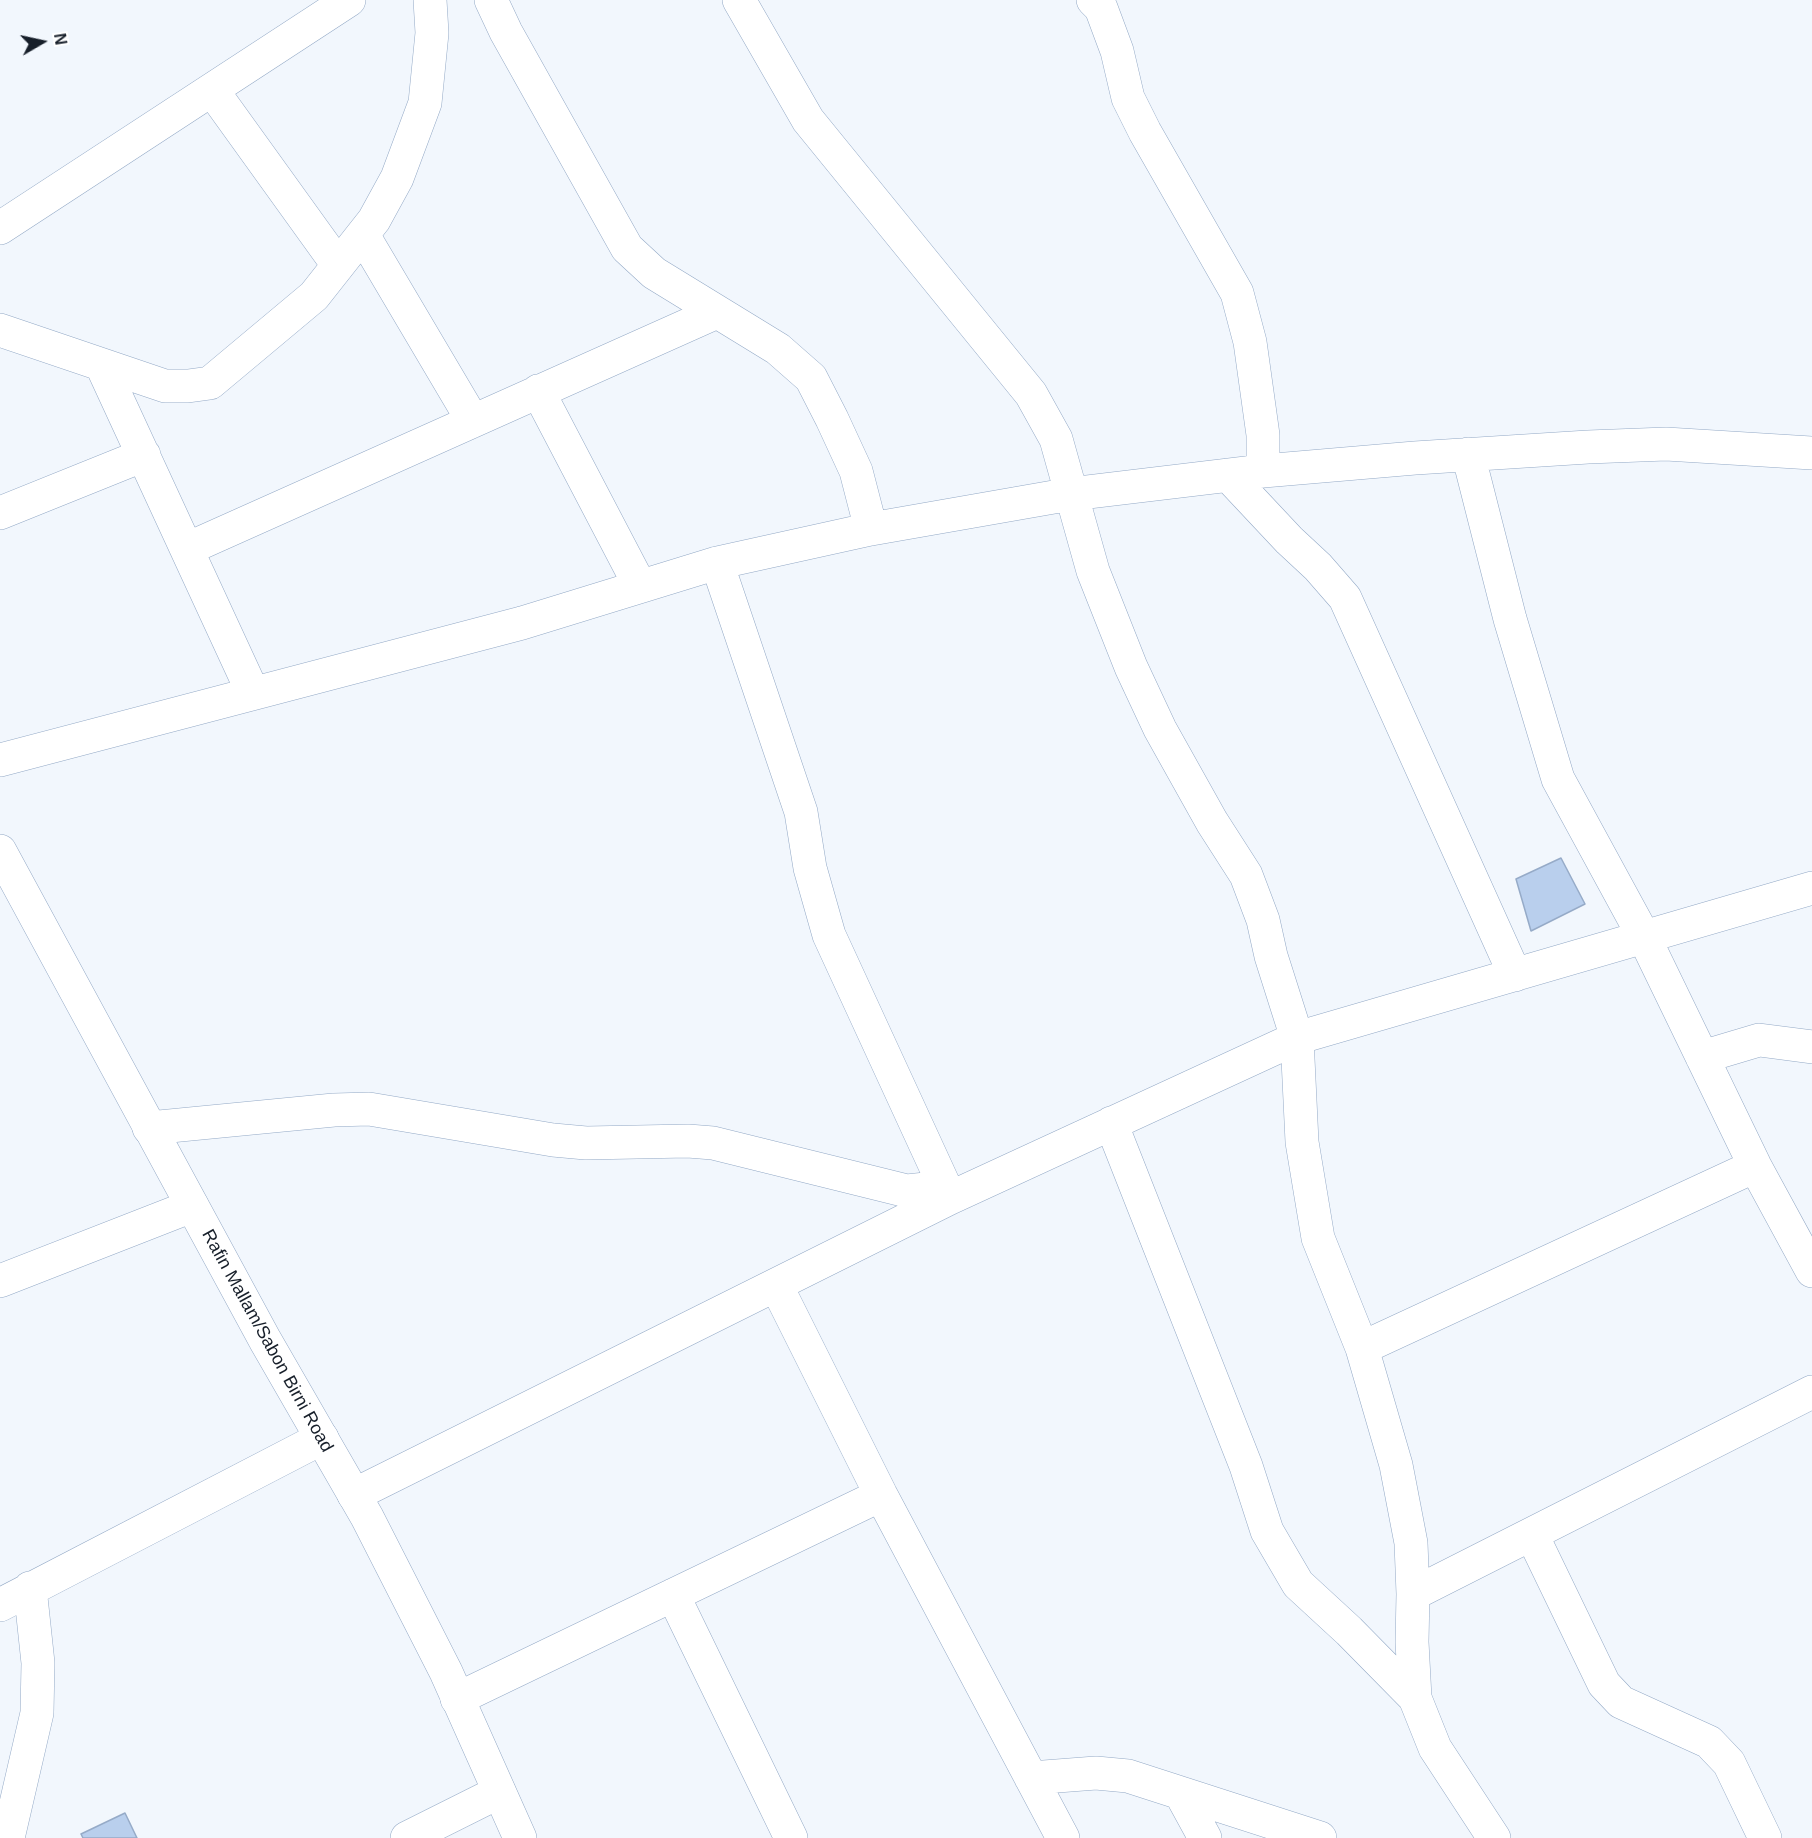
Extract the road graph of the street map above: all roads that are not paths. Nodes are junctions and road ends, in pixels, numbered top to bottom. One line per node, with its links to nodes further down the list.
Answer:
1 (349, 0): 6 (street)
2 (429, 0): 8 (street)
3 (491, 0): 10 (street)
4 (739, 0): 20 (street)
5 (1093, 0): 18 (street)
6 (212, 90): 7 (street); 9 (street)
7 (0, 228)
8 (363, 235): 9 (street); 14 (street)
9 (338, 265): 12 (street)
10 (717, 312): 13 (street); 22 (street)
11 (0, 330): 12 (street)
12 (102, 366): 17 (street)
13 (538, 391): 14 (street); 25 (street)
14 (473, 421): 23 (street)
15 (1812, 453): 16 (street)
16 (1468, 454): 18 (street); 30 (street)
17 (144, 455): 21 (street); 23 (street)
18 (1263, 471): 19 (street)
19 (1228, 475): 20 (street); 31 (street)
20 (1071, 494): 22 (street); 32 (street)
21 (0, 513)
22 (871, 529): 24 (street)
23 (187, 549): 26 (street)
24 (717, 563): 25 (street); 38 (street)
25 (640, 586): 26 (street)
26 (253, 693): 27 (street)
27 (0, 760)
28 (0, 850): 36 (street, Rafin Mallam/Sabon Birni Road)
29 (1812, 888): 30 (street)
30 (1644, 937): 31 (street); 34 (street)
31 (1515, 975): 32 (street)
32 (1297, 1038): 35 (street); 43 (street)
33 (1812, 1047): 34 (street)
34 (1702, 1057): 37 (street)
35 (1111, 1124): 38 (street); 53 (street)
36 (149, 1128): 38 (street); 39 (street, Rafin Mallam/Sabon Birni Road)
37 (1755, 1166): 40 (street); 43 (street)
38 (947, 1193): 42 (street)
39 (192, 1206): 41 (street); 45 (street, Rafin Mallam/Sabon Birni Road)
40 (1812, 1271)
41 (0, 1281)
42 (776, 1285): 46 (street); 47 (street)
43 (1362, 1348): 50 (street)
44 (1812, 1392): 48 (street)
45 (321, 1438): 46 (street, Rafin Mallam/Sabon Birni Road); 49 (street)
46 (354, 1495): 54 (street, Rafin Mallam/Sabon Birni Road)
47 (881, 1495): 51 (street); 55 (street)
48 (1532, 1535): 50 (street); 66 (street)
49 (30, 1588): 52 (street); 58 (street)
50 (1413, 1594): 53 (street)
51 (673, 1595): 54 (street); 61 (street)
52 (0, 1605)
53 (1415, 1698): 65 (street)
54 (457, 1699): 56 (street, Rafin Mallam/Sabon Birni Road)
55 (1031, 1778): 57 (street); 62 (street)
56 (499, 1792): 59 (street); 60 (street, Rafin Mallam/Sabon Birni Road)
57 (1181, 1794): 63 (street); 64 (street)
58 (8, 1838)
59 (407, 1838)
60 (520, 1838)
61 (792, 1838)
62 (1063, 1838)
63 (1205, 1838)
64 (1320, 1838)
65 (1494, 1838)
66 (1765, 1838)

